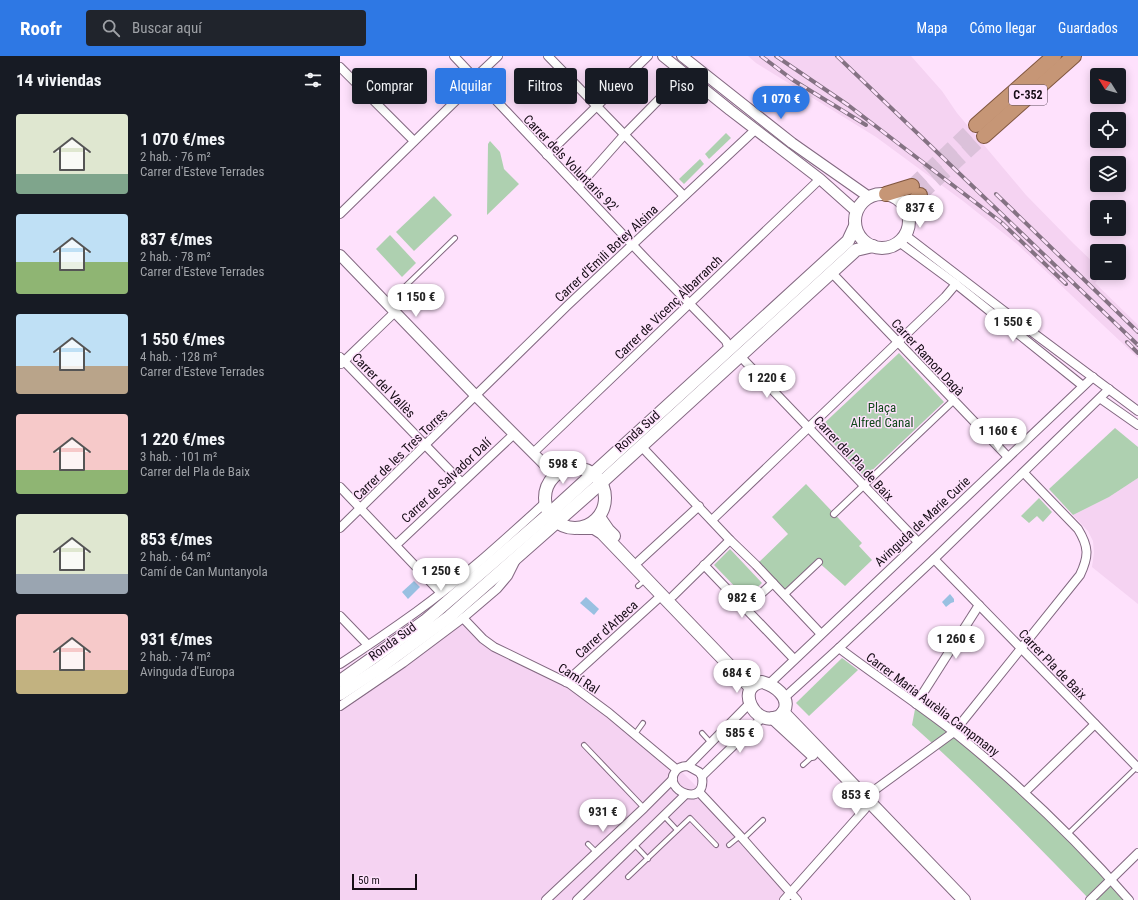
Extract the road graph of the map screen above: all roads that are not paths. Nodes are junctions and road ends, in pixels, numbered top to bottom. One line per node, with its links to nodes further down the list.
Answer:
1 (454, 56): 11 (street, Carrer dels Voluntaris 92')
2 (498, 56): 12 (street)
3 (548, 56): 19 (street)
4 (648, 56): 19 (street)
5 (663, 56): 13 (street)
6 (682, 56): 28 (street)
7 (1046, 56): 14 (highway)
8 (1054, 56): 14 (highway, C-352)
9 (1074, 56): 14 (highway, C-352)
10 (340, 66): 22 (street)
11 (465, 68)
12 (485, 68)
13 (677, 68)
14 (1037, 70)
15 (708, 93): 20 (street)
16 (656, 102): 21 (street)
17 (452, 104): 22 (street)
18 (498, 104): 23 (street, Carrer dels Voluntaris 92')
19 (597, 107): 21 (street); 23 (street)
20 (755, 130): 24 (street); 27 (street, Carrer d'Emili Botey Alsina)
21 (625, 134): 25 (street); 27 (street)
22 (414, 140): 31 (street)
23 (547, 155): 25 (street, Carrer dels Voluntaris 92')
24 (820, 179): 30 (street); 41 (street, Carrer de Vicenç Albarranch)
25 (578, 187): 35 (street, Carrer dels Voluntaris 92')
26 (886, 194): 28 (main road); 29 (main road); 29 (highway)
27 (684, 196): 35 (street, Carrer d'Emili Botey Alsina)
28 (870, 197): 30 (main road)
29 (906, 209): 34 (main road)
30 (857, 212): 32 (main road)
31 (340, 214)
32 (855, 226): 36 (main road); 44 (main road, Ronda Sud)
33 (455, 238): 40 (lane)
34 (902, 238): 36 (main road); 39 (street); 47 (street)
35 (632, 244): 41 (street); 50 (street, Carrer d'Emili Botey Alsina)
36 (873, 246): 38 (main road, Ronda Sud)
37 (340, 255): 40 (street)
38 (832, 272): 43 (street, Carrer Ramon Dagà); 45 (main road, Ronda Sud)
39 (956, 284): 43 (street); 48 (street)
40 (387, 304): 42 (street)
41 (688, 304): 44 (street); 59 (street, Carrer de Vicenç Albarranch)
42 (395, 312): 46 (street); 50 (street)
43 (897, 341): 52 (street, Carrer Ramon Dagà); 55 (street)
44 (729, 349): 62 (main road, Ronda Sud)
45 (740, 356): 55 (street, Carrer del Pla de Baix); 58 (main road, Ronda Sud)
46 (341, 361): 57 (street, Carrer del Vallès)
47 (1093, 377): 48 (street, Avinguda de Marie Curie); 49 (street)
48 (1083, 386): 60 (street, Avinguda de Marie Curie)
49 (1110, 389): 51 (street); 53 (street)
50 (476, 396): 56 (street); 57 (street, Carrer de les Tres Torres)
51 (1101, 399): 54 (street); 61 (street)
52 (953, 400): 60 (street, Carrer Ramon Dagà); 66 (street)
53 (1138, 411)
54 (1138, 425)
55 (809, 427): 66 (street, Carrer del Pla de Baix); 73 (street)
56 (514, 434): 59 (street); 64 (street, Carrer de Salvador Dalí)
57 (426, 445): 64 (street, Carrer del Vallès); 69 (street, Carrer de les Tres Torres)
58 (641, 446): 65 (main road, Ronda Sud); 68 (street)
59 (533, 453): 63 (street)
60 (1008, 457): 77 (street, Avinguda de Marie Curie)
61 (1024, 473): 80 (street); 95 (street)
62 (593, 474): 63 (main road); 65 (main road); 70 (main road, Ronda Sud)
63 (555, 475): 70 (main road)
64 (461, 482): 78 (street, Carrer de Salvador Dalí)
65 (601, 483): 70 (main road, Ronda Sud); 72 (main road)
66 (864, 486): 71 (street); 77 (street, Carrer del Pla de Baix)
67 (340, 487): 69 (street)
68 (698, 506): 73 (street); 81 (street)
69 (361, 509): 74 (street, Carrer de les Tres Torres); 78 (street)
70 (550, 513): 75 (main road); 79 (main road, Ronda Sud); 85 (street); 99 (main road, Ronda Sud)
71 (834, 514)
72 (599, 517): 75 (main road); 81 (main road)
73 (712, 520): 76 (street)
74 (340, 528)
75 (579, 528): 87 (main road)
76 (730, 540): 83 (street, Carrer d'Arbeca); 84 (street)
77 (918, 542): 92 (street, Avinguda de Marie Curie)
78 (396, 545): 85 (street)
79 (517, 558): 91 (street); 102 (main road, Ronda Sud)
80 (934, 559): 88 (street, Carrer Pla de Baix); 94 (street)
81 (639, 561): 87 (main road)
82 (819, 562): 86 (street)
83 (704, 565): 87 (street, Carrer d'Arbeca); 89 (street)
84 (773, 583): 86 (street); 89 (street)
85 (441, 593): 93 (street)
86 (784, 595): 92 (street)
87 (667, 596): 100 (street, Carrer d'Arbeca); 101 (main road)
88 (979, 605): 95 (street, Carrer Pla de Baix); 105 (street)
89 (745, 608): 97 (street)
90 (340, 616): 93 (street)
91 (463, 618): 100 (street, Camí Ral); 106 (street)
92 (821, 634): 97 (street, Avinguda de Marie Curie)
93 (368, 645): 98 (street)
94 (839, 648): 103 (street); 105 (street, Carrer Maria Aurèlia Campmany)
95 (1021, 648): 109 (street, Carrer Pla de Baix); 110 (street)
96 (340, 653): 98 (street)
97 (794, 660): 101 (street, Avinguda de Marie Curie)
98 (343, 662)
99 (340, 681)
100 (566, 682): 112 (street, Camí Ral)
101 (759, 685): 103 (main road); 104 (main road)
102 (340, 694)
103 (784, 698): 107 (main road)
104 (750, 703): 107 (main road); 113 (street)
105 (916, 704): 110 (street, Carrer Maria Aurèlia Campmany)
106 (340, 706)
107 (773, 716): 115 (main road); 120 (street); 125 (main road)
108 (643, 723): 112 (lane)
109 (1095, 724): 118 (street, Carrer Pla de Baix); 123 (street)
110 (954, 732): 123 (street, Carrer Maria Aurèlia Campmany); 125 (street)
111 (702, 733): 113 (lane)
112 (635, 734): 119 (street, Camí Ral)
113 (711, 743): 117 (street)
114 (584, 745): 126 (lane)
115 (814, 755): 116 (lane); 125 (main road)
116 (803, 765)
117 (688, 766): 119 (street); 120 (street)
118 (1137, 768): 130 (lane)
119 (676, 769): 121 (street)
120 (702, 776): 122 (street)
121 (673, 779): 124 (street); 126 (street)
122 (699, 792): 124 (street); 131 (street)
123 (1025, 792): 130 (street, Carrer Maria Aurèlia Campmany)
124 (686, 794): 127 (street)
125 (865, 803): 141 (street); 146 (main road); 147 (main road)
126 (644, 808): 136 (street)
127 (664, 816): 129 (lane); 133 (street)
128 (763, 820): 131 (lane)
129 (677, 830): 134 (lane); 138 (lane)
130 (1068, 834): 140 (street, Carrer Maria Aurèlia Campmany)
131 (742, 837): 135 (lane); 141 (street)
132 (588, 844): 136 (lane)
133 (634, 844): 138 (lane); 142 (street)
134 (716, 845)
135 (729, 845)
136 (597, 853): 143 (street)
137 (1138, 853): 140 (street)
138 (648, 858): 139 (lane)
139 (628, 877)
140 (1112, 880): 148 (street); 149 (street, Carrer Maria Aurèlia Campmany)
141 (790, 893): 144 (street); 145 (street)
142 (581, 899)
143 (546, 900)
144 (784, 900)
145 (796, 900)
146 (952, 900)
147 (964, 900)
148 (1090, 900)
149 (1129, 900)

